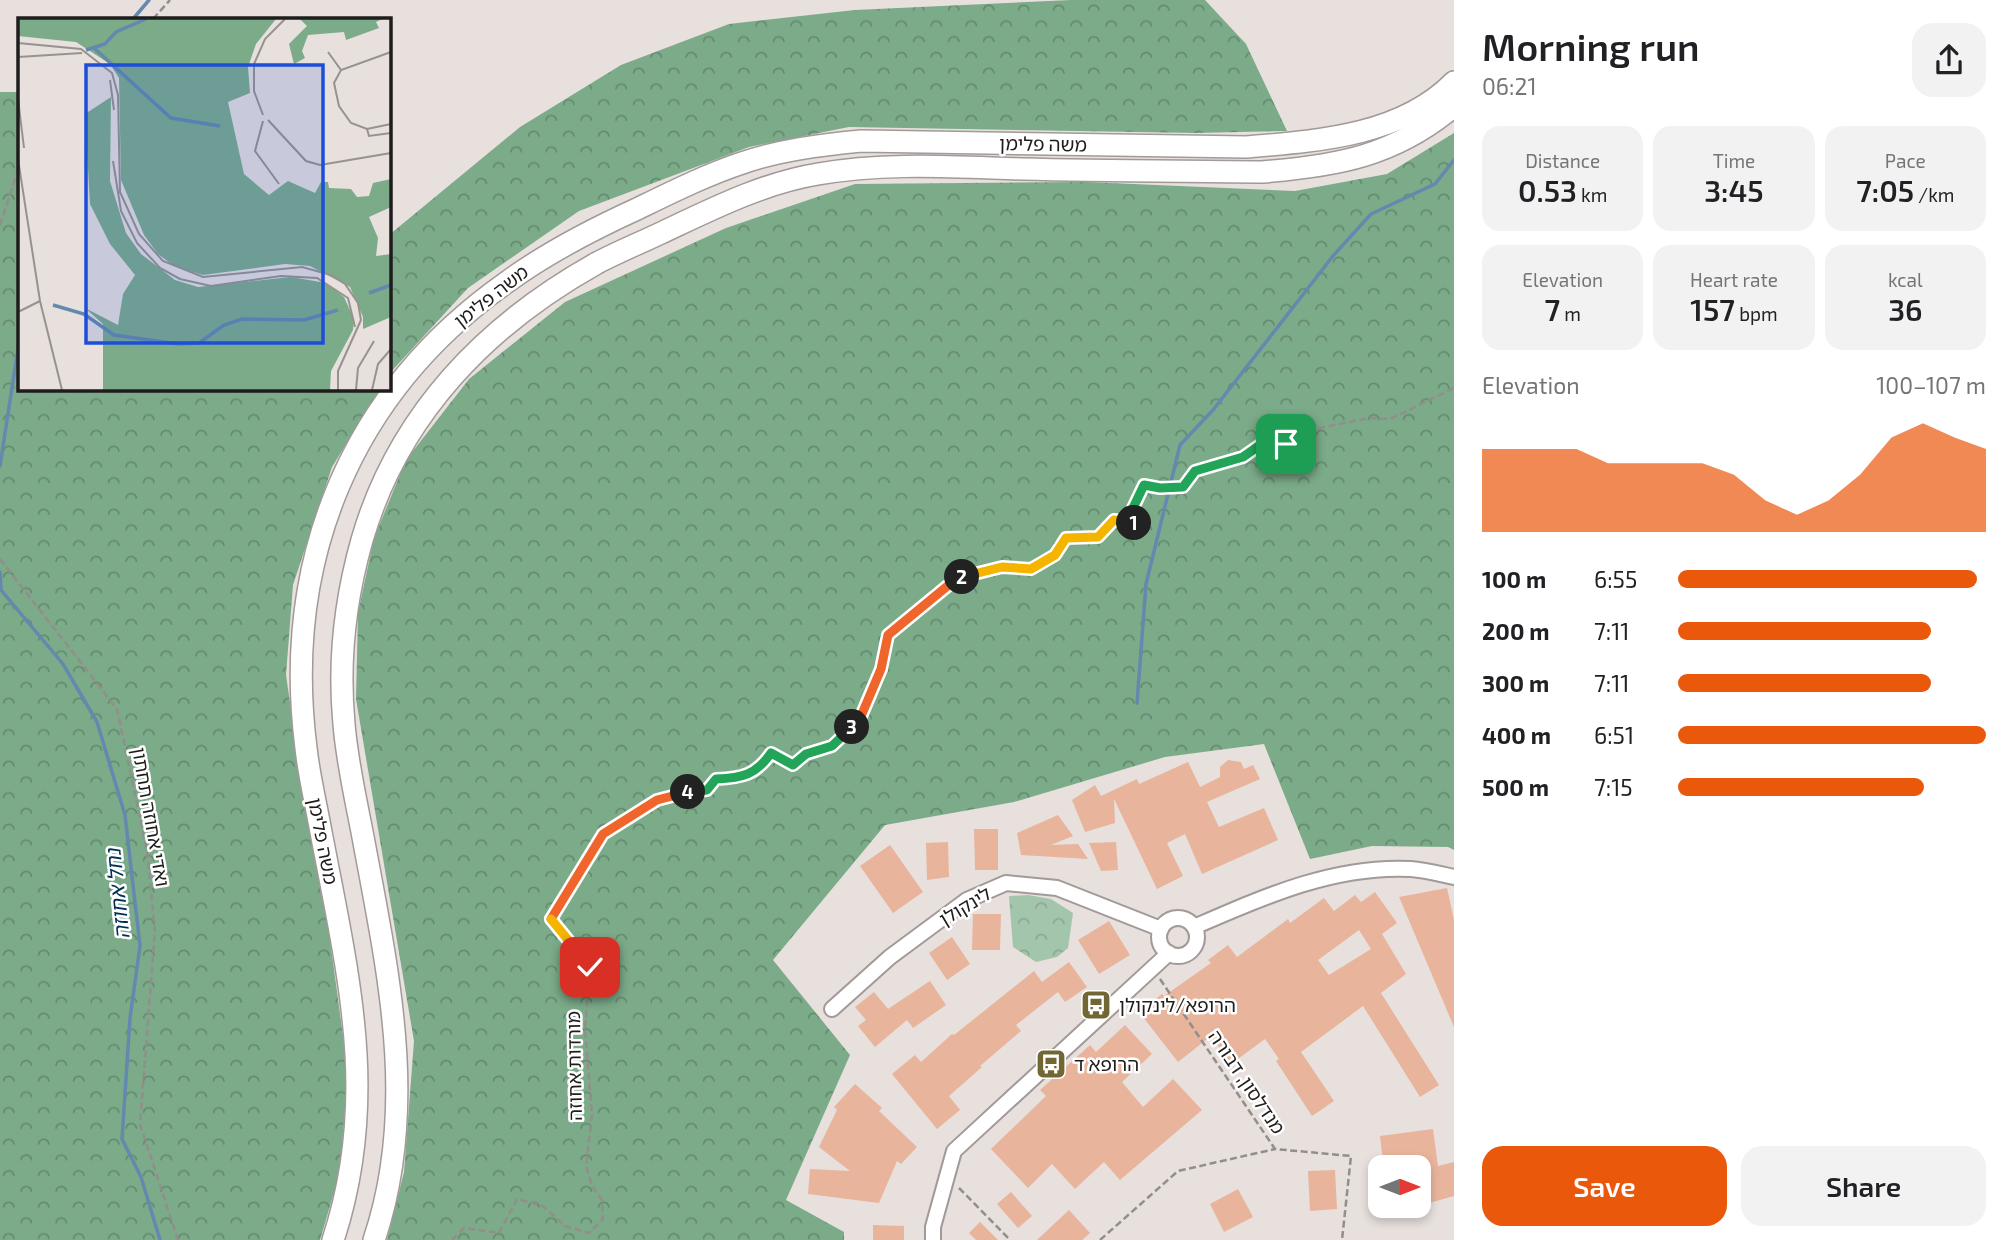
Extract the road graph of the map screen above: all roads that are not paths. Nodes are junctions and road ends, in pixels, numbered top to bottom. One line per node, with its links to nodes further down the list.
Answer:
1 (1454, 82): 8 (main road, משה פלימן)
2 (1454, 106): 9 (main road, משה פלימן)
3 (1454, 877): 4 (street)
4 (1194, 927): 5 (street); 6 (street)
5 (1161, 929): 6 (street); 7 (street, לינקולן)
6 (1168, 953): 10 (street)
7 (832, 1009)
8 (332, 1240)
9 (374, 1240)
10 (933, 1240)

